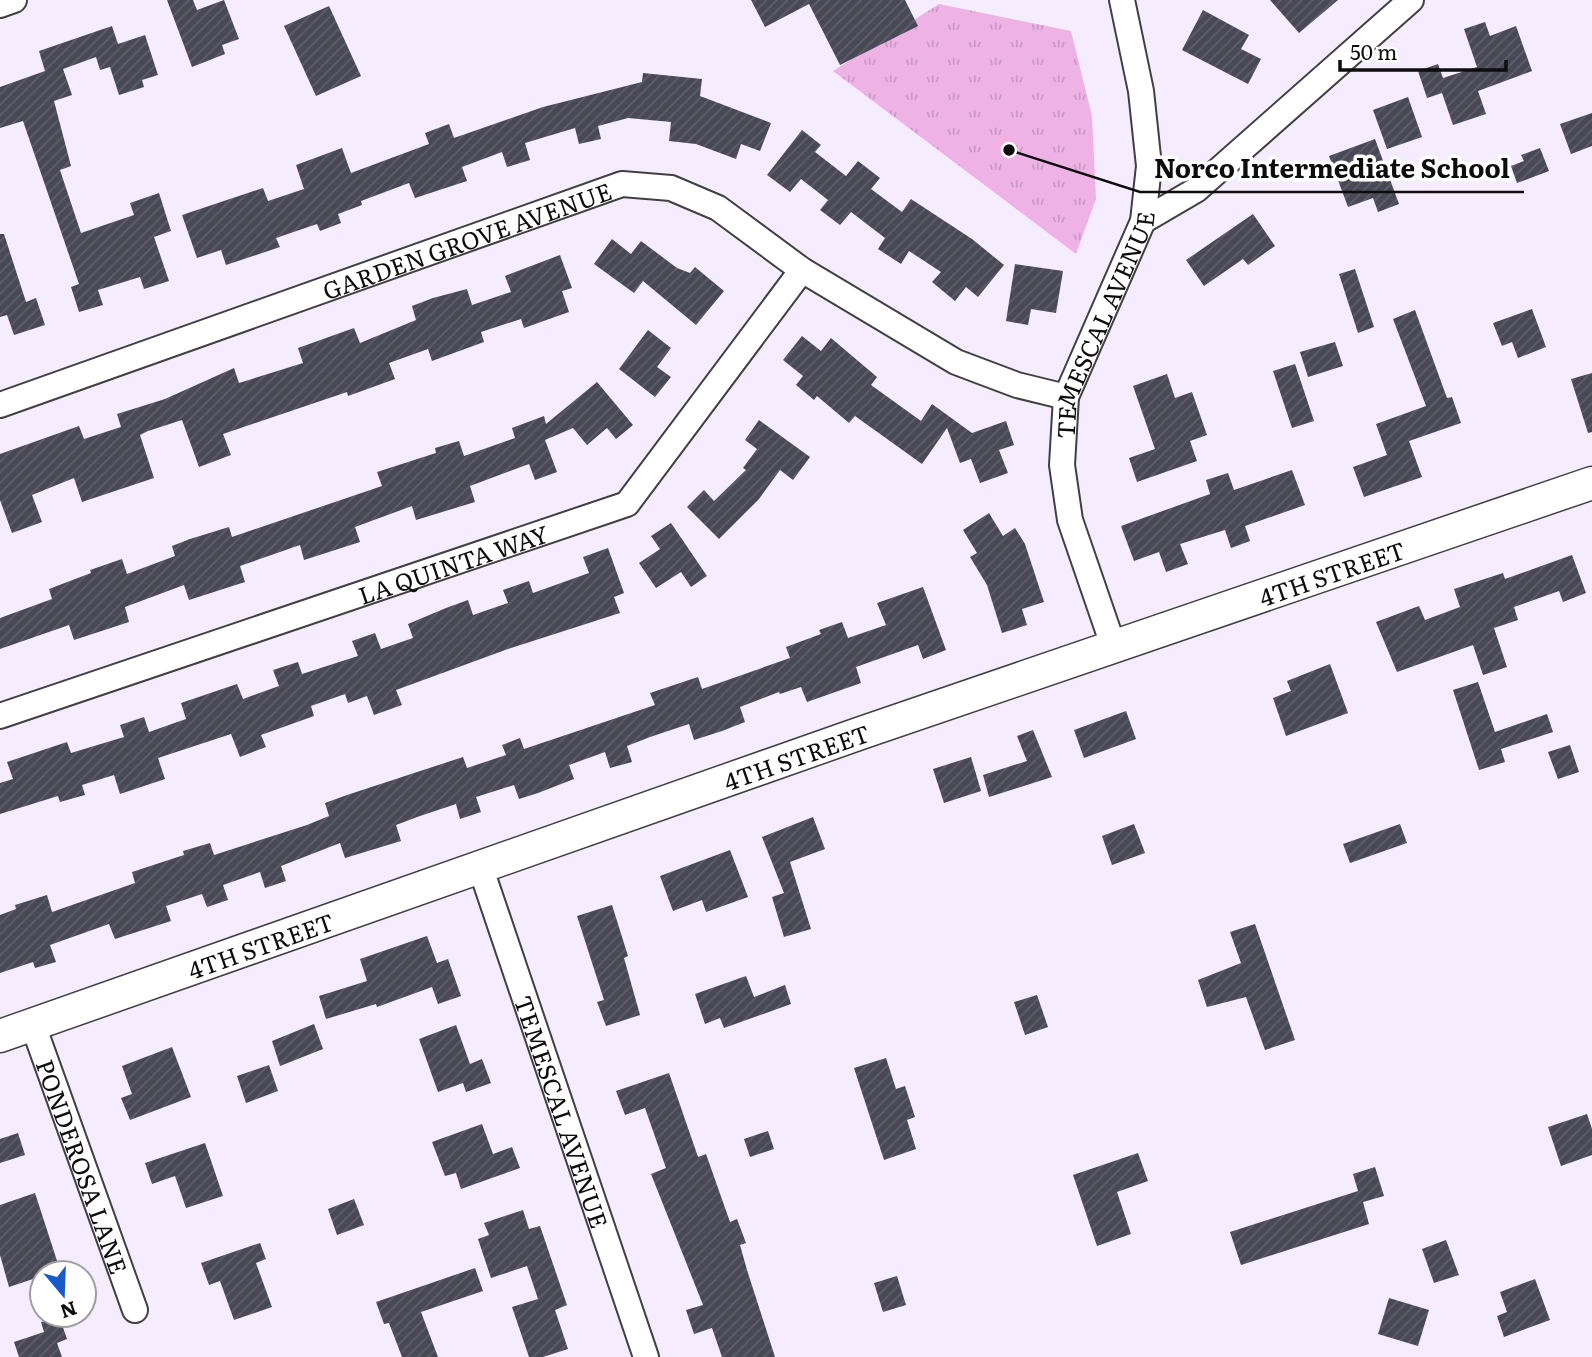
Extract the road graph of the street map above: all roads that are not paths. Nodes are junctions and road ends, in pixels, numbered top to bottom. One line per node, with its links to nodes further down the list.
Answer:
1 (13, 0): 4 (street)
2 (1122, 0): 5 (street, TEMESCAL AVENUE)
3 (1411, 0): 5 (street)
4 (0, 5)
5 (1143, 221): 7 (street, TEMESCAL AVENUE)
6 (802, 270): 7 (street, GARDEN GROVE AVENUE); 8 (street, GARDEN GROVE AVENUE); 11 (street, LA QUINTA WAY)
7 (1066, 397): 10 (street, TEMESCAL AVENUE)
8 (0, 405)
9 (1592, 482): 10 (street, 4TH STREET)
10 (1113, 645): 12 (street, 4TH STREET)
11 (0, 716)
12 (480, 866): 13 (street, 4TH STREET); 16 (street, TEMESCAL AVENUE)
13 (33, 1025): 14 (street, 4TH STREET); 15 (street, PONDEROSA LANE)
14 (0, 1036)
15 (135, 1310)
16 (646, 1357)

